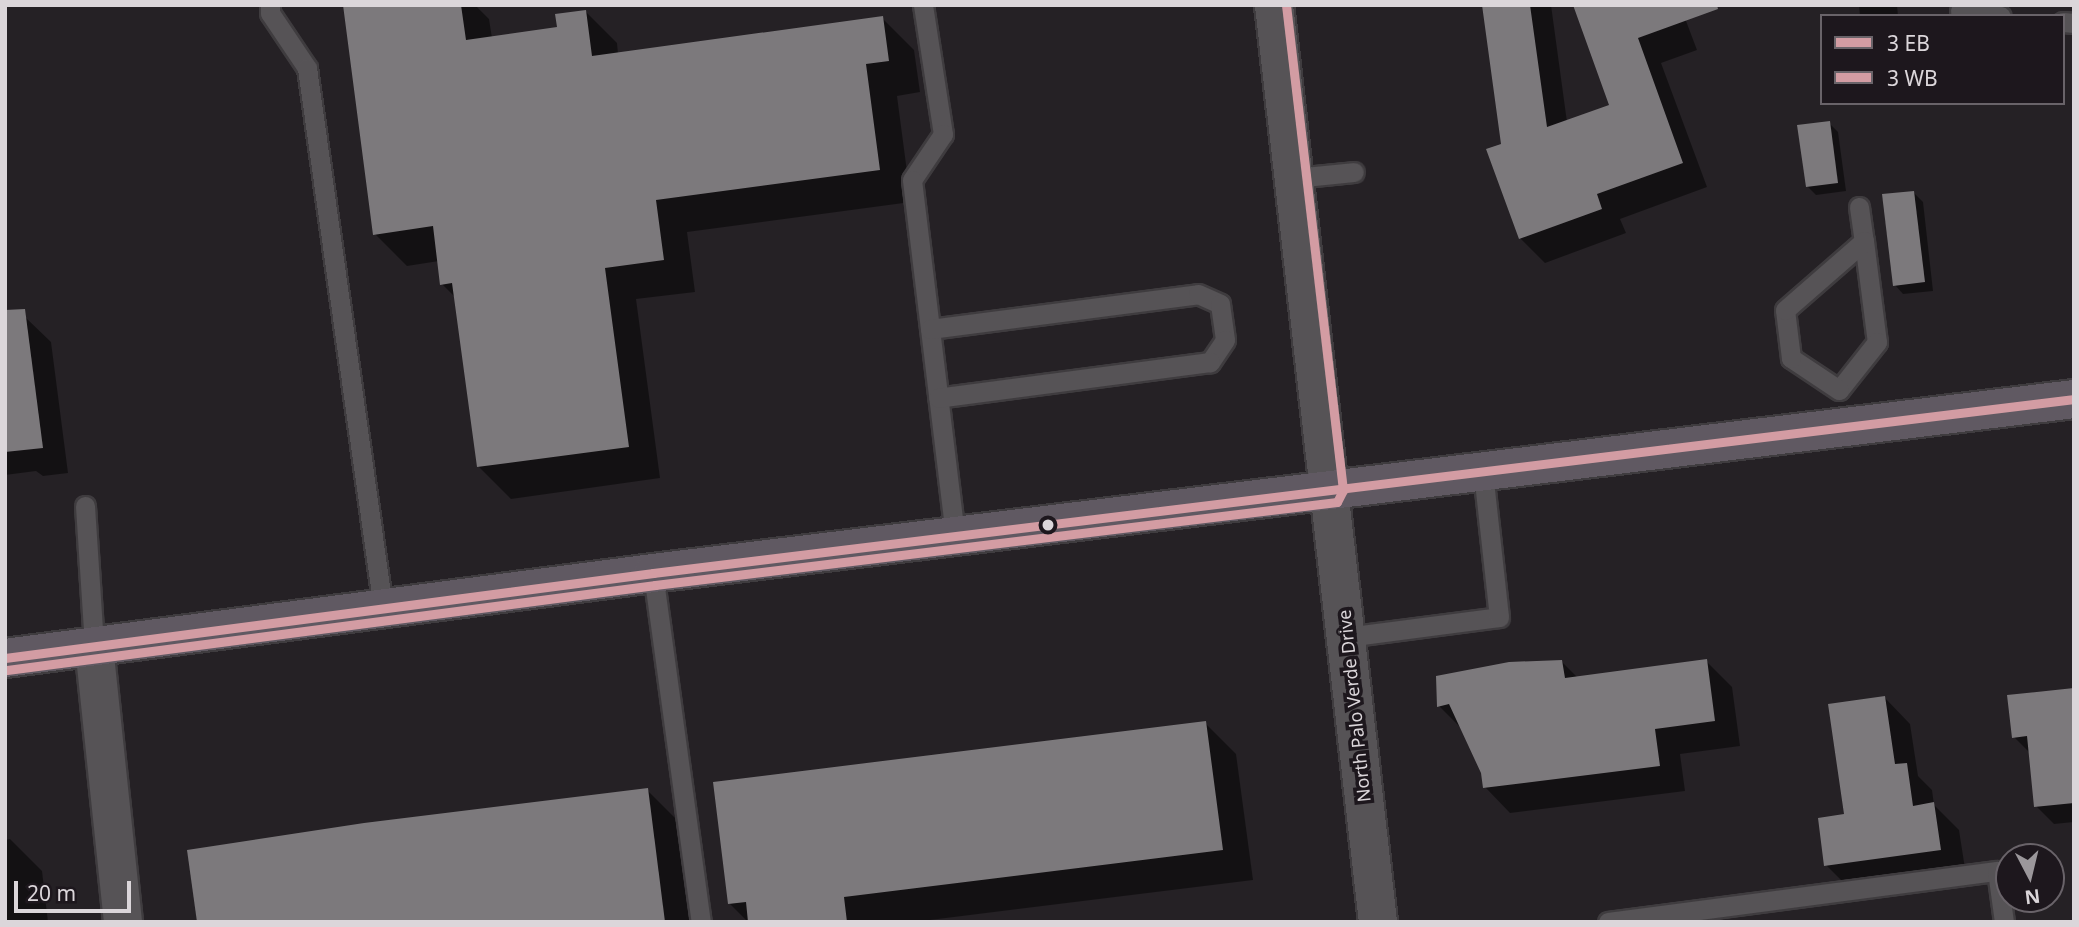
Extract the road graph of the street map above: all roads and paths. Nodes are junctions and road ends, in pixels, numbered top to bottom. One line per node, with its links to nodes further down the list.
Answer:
1 (270, 5): 20 (lane)
2 (923, 5): 10 (lane)
3 (1274, 5): 7 (street, North Palo Verde Drive)
4 (1960, 11): 5 (lane)
5 (1985, 14)
6 (1354, 172): 7 (lane)
7 (1294, 178): 16 (street, North Palo Verde Drive)
8 (1859, 207): 9 (lane)
9 (1864, 241): 11 (lane); 11 (lane)
10 (930, 330): 12 (lane); 12 (lane)
11 (1839, 390): 14 (lane)
12 (938, 398): 18 (lane)
13 (2074, 399): 14 (main road)
14 (1844, 428): 15 (main road)
15 (1483, 472): 16 (main road); 21 (lane)
16 (1331, 491): 18 (main road); 21 (street, North Palo Verde Drive)
17 (85, 506): 22 (lane)
18 (955, 536): 19 (main road)
19 (653, 573): 20 (main road); 25 (lane)
20 (383, 608): 22 (main road)
21 (1346, 637): 26 (street, North Palo Verde Drive)
22 (94, 646): 23 (main road); 24 (street)
23 (5, 658)
24 (123, 922)
25 (701, 922)
26 (1378, 922)
27 (1608, 922): 28 (lane)
28 (2004, 922)

